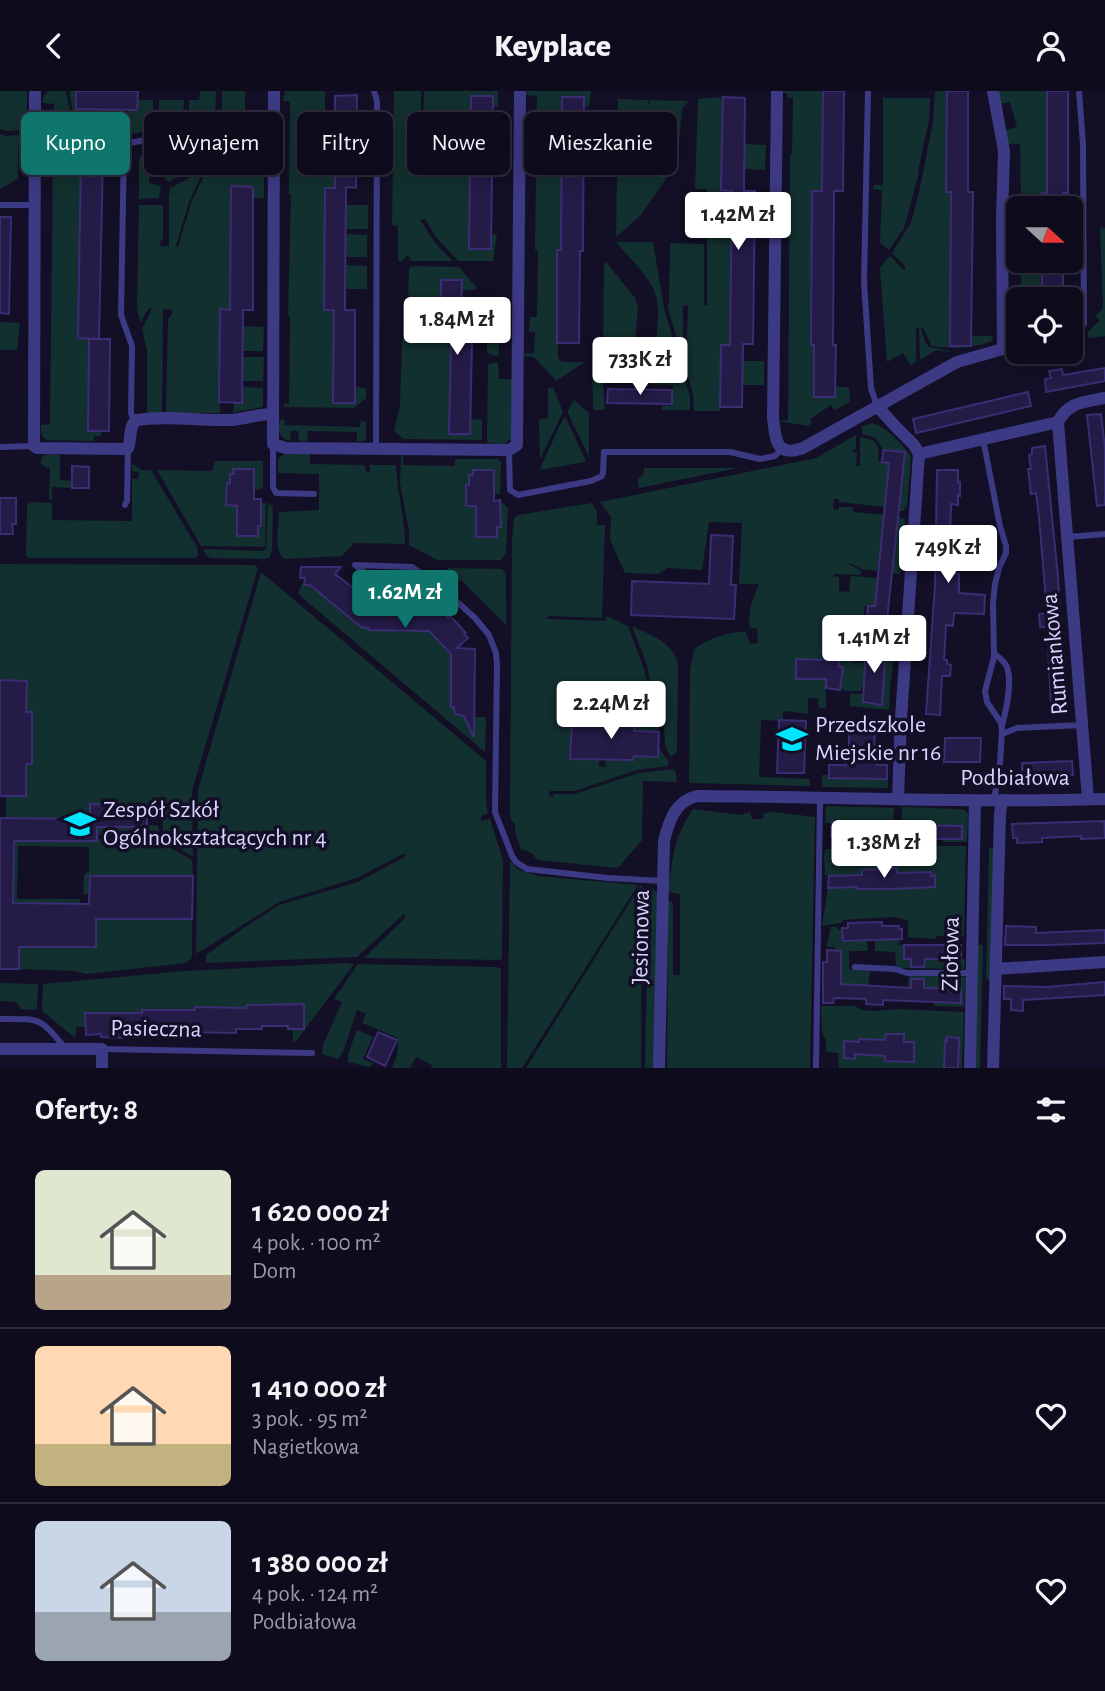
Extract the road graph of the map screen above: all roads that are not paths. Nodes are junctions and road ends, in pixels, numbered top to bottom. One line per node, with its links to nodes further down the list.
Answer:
1 (35, 91): 9 (street)
2 (274, 91): 10 (street)
3 (374, 91): 29 (lane)
4 (520, 91): 31 (street)
5 (777, 91): 30 (street)
6 (868, 91): 20 (lane)
7 (993, 91): 18 (street)
8 (1079, 91): 16 (lane)
9 (35, 112)
10 (274, 112)
11 (35, 175): 15 (street)
12 (123, 175): 22 (lane)
13 (274, 175): 21 (street)
14 (0, 205): 15 (lane)
15 (35, 205): 26 (street)
16 (1083, 325)
17 (1006, 348): 18 (lane)
18 (1003, 349): 20 (street)
19 (1105, 398): 23 (street)
20 (877, 406): 30 (street); 32 (street)
21 (272, 414): 22 (street); 25 (street)
22 (134, 421): 28 (street)
23 (1058, 422): 24 (street); 36 (street, Rumiankowa)
24 (984, 439): 32 (street); 38 (lane)
25 (274, 444): 29 (street); 33 (lane)
26 (34, 446): 27 (lane); 28 (street)
27 (0, 447)
28 (128, 448): 34 (lane)
29 (376, 448): 31 (street)
30 (782, 449): 31 (lane)
31 (509, 450)
32 (919, 454): 43 (street)
33 (314, 494)
34 (125, 505)
35 (1105, 534): 36 (lane)
36 (1067, 537): 39 (street, Rumiankowa)
37 (443, 589): 37 (lane); 49 (lane)
38 (993, 653): 40 (lane); 40 (lane)
39 (1082, 725): 41 (lane); 44 (street, Rumiankowa)
40 (1002, 726): 41 (lane)
41 (1002, 734): 47 (lane)
42 (820, 797): 43 (street, Podbiałowa); 48 (street, Podbiałowa); 61 (lane)
43 (898, 798): 46 (street, Podbiałowa)
44 (1088, 799): 45 (street, Podbiałowa); 47 (street, Podbiałowa)
45 (1105, 799)
46 (975, 800): 47 (street, Podbiałowa); 53 (street, Ziołowa)
47 (998, 800): 52 (street, Ziołowa)
48 (677, 809): 49 (street, Jesionowa)
49 (663, 881): 60 (street, Jesionowa)
50 (1105, 962): 52 (street)
51 (855, 967): 53 (lane)
52 (996, 969): 63 (street, Ziołowa)
53 (972, 973): 62 (street, Ziołowa)
54 (0, 1019): 57 (lane)
55 (0, 1049): 57 (street, Pasieczna)
56 (102, 1049): 57 (street, Pasieczna); 58 (lane, Pasieczna); 59 (street)
57 (67, 1050)
58 (312, 1053)
59 (102, 1068)
60 (659, 1068)
61 (816, 1068)
62 (970, 1068)
63 (993, 1068)

